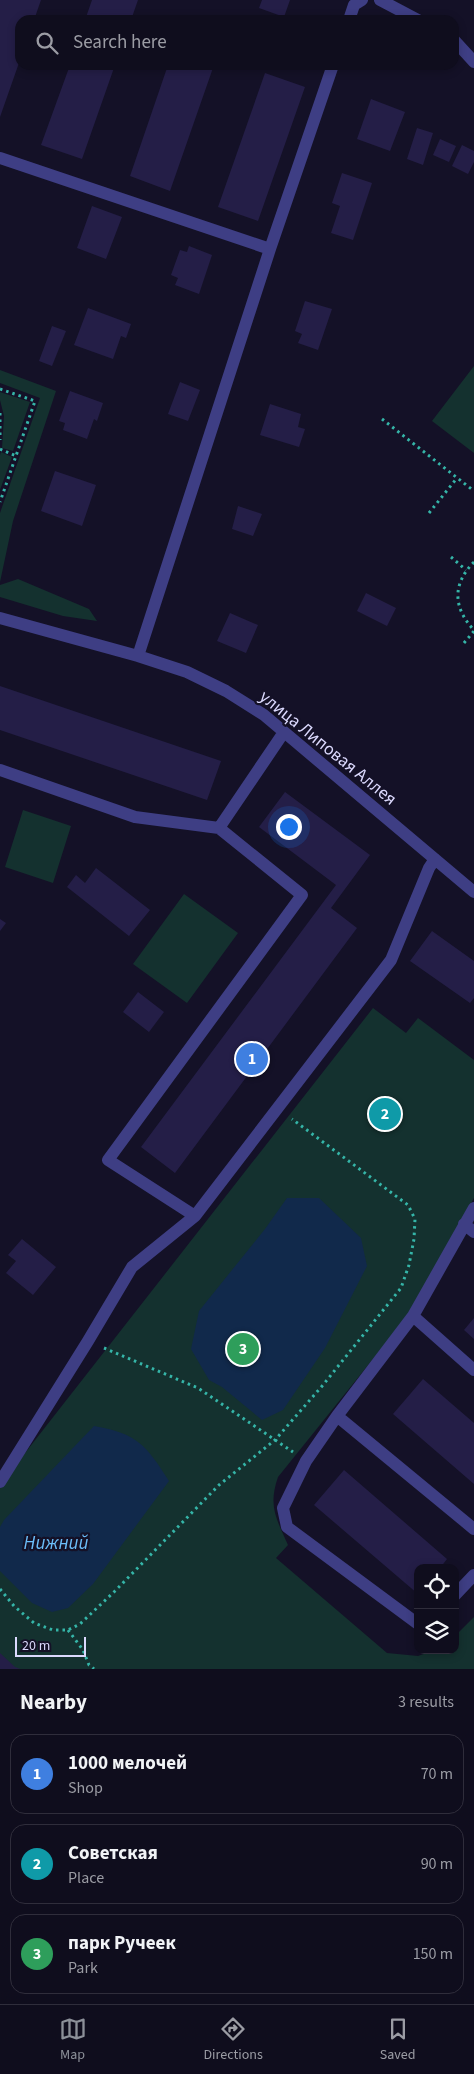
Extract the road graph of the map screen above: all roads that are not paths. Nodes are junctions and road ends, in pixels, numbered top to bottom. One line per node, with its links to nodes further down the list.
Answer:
1 (362, 0): 3 (street)
2 (380, 0): 4 (street)
3 (351, 15)
4 (408, 15)
5 (459, 46): 6 (street)
6 (474, 62)
7 (331, 70): 9 (street)
8 (0, 158): 9 (street)
9 (270, 249): 11 (street)
10 (0, 618): 11 (street, улица Липовая Аллея)
11 (138, 656): 12 (street, улица Липовая Аллея)
12 (284, 732): 14 (street); 15 (street, улица Липовая Аллея)
13 (0, 770): 14 (street)
14 (218, 828): 18 (street)
15 (436, 859): 16 (street, улица Липовая Аллея); 18 (street)
16 (474, 892)
17 (474, 1208): 19 (street)
18 (195, 1216): 23 (street)
19 (469, 1228): 20 (street)
20 (413, 1316): 21 (street); 22 (street)
21 (474, 1370)
22 (337, 1416): 24 (street); 27 (street)
23 (0, 1482)
24 (474, 1528)
25 (474, 1575): 26 (street)
26 (459, 1591)
27 (414, 1621)

